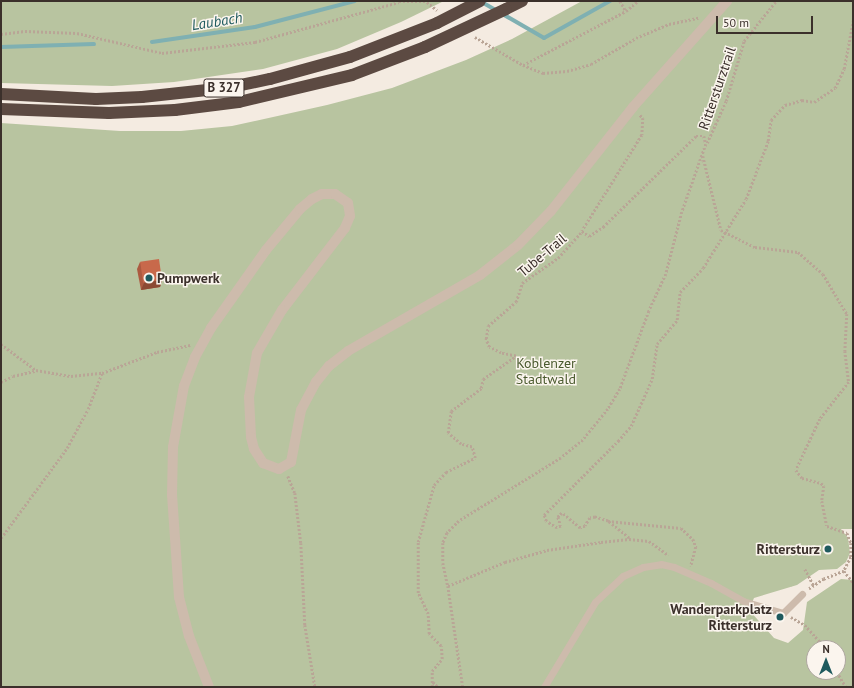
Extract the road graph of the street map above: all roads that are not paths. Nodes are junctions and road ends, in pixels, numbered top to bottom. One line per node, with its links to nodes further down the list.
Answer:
1 (480, 1): 4 (highway, B 327, bridge)
2 (522, 1): 5 (highway, B 327, bridge)
3 (727, 1): 7 (street)
4 (1, 94)
5 (1, 109)
6 (802, 594): 8 (lane)
7 (209, 687)
8 (544, 687)

